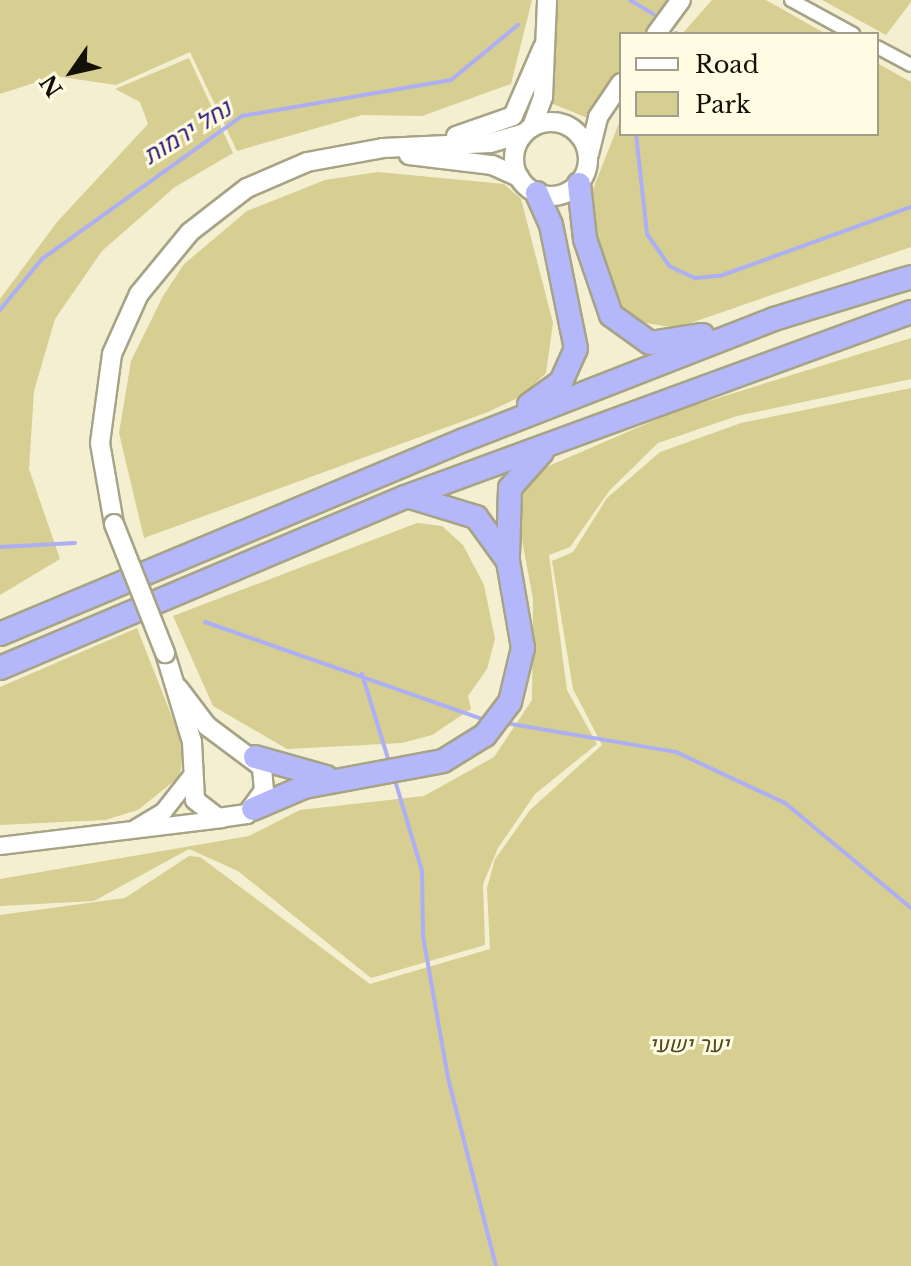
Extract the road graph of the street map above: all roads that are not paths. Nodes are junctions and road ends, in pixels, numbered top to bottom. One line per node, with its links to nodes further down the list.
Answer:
1 (547, 0): 6 (main road)
2 (681, 0): 4 (main road)
3 (791, 0): 5 (street)
4 (657, 32)
5 (849, 32)
6 (543, 47): 10 (main road); 11 (main road)
7 (879, 48): 8 (street)
8 (911, 65)
9 (619, 86): 13 (main road)
10 (528, 130): 11 (main road); 13 (main road); 14 (main road)
11 (397, 147): 12 (main road)
12 (354, 153): 14 (main road); 26 (main road, bridge)
13 (588, 156): 15 (main road)
14 (519, 177): 16 (main road)
15 (579, 184): 16 (main road); 19 (highway)
16 (537, 193): 21 (highway)
17 (911, 277): 19 (highway)
18 (911, 312): 20 (highway)
19 (774, 319): 21 (highway)
20 (575, 432): 22 (highway); 23 (highway)
21 (464, 440): 24 (highway)
22 (405, 497): 23 (highway); 25 (highway)
23 (508, 561): 29 (highway)
24 (0, 634)
25 (0, 668)
26 (178, 688): 27 (main road); 28 (main road)
27 (245, 751): 28 (main road); 29 (highway); 30 (main road)
28 (192, 772): 31 (main road); 32 (street)
29 (347, 779): 30 (highway)
30 (253, 809): 31 (main road)
31 (222, 819): 32 (street)
32 (120, 833): 33 (street)
33 (0, 846)

